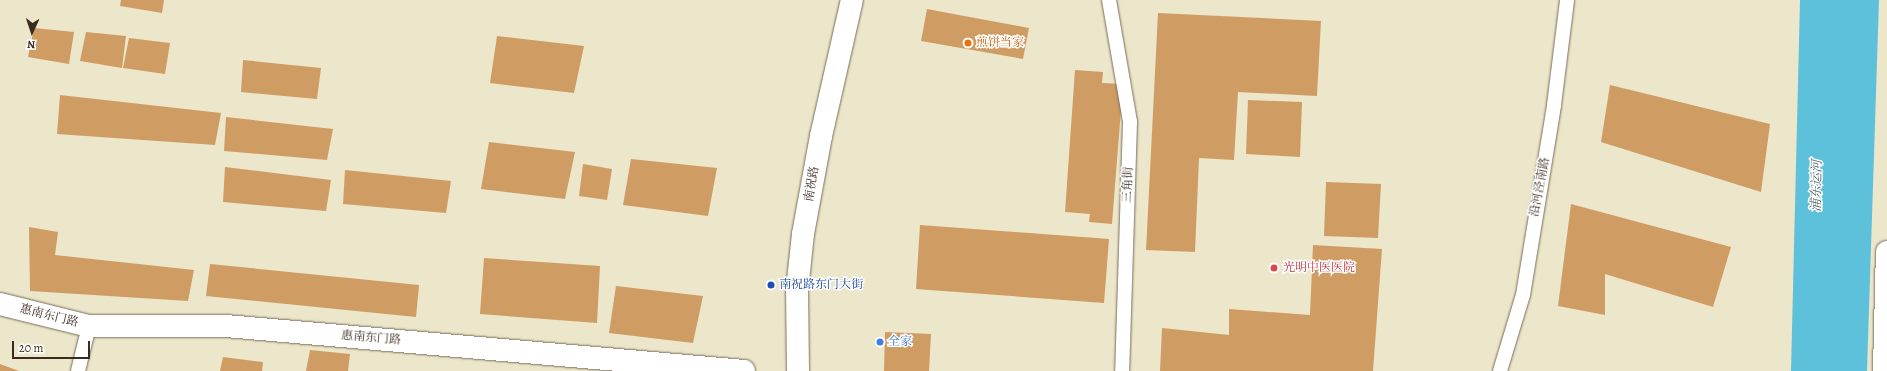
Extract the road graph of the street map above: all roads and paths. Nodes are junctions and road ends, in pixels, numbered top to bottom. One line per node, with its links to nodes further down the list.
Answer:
1 (852, 0): 9 (street, 南祝路)
2 (1109, 0): 10 (lane, 三角街)
3 (1567, 0): 11 (lane, 沿河泾南路)
4 (1887, 252): 12 (street)
5 (0, 304): 6 (street, 惠南东门路)
6 (90, 326): 7 (lane); 8 (street, 惠南东门路)
7 (78, 371)
8 (744, 371)
9 (798, 371)
10 (1122, 371)
11 (1500, 371)
12 (1884, 371)

